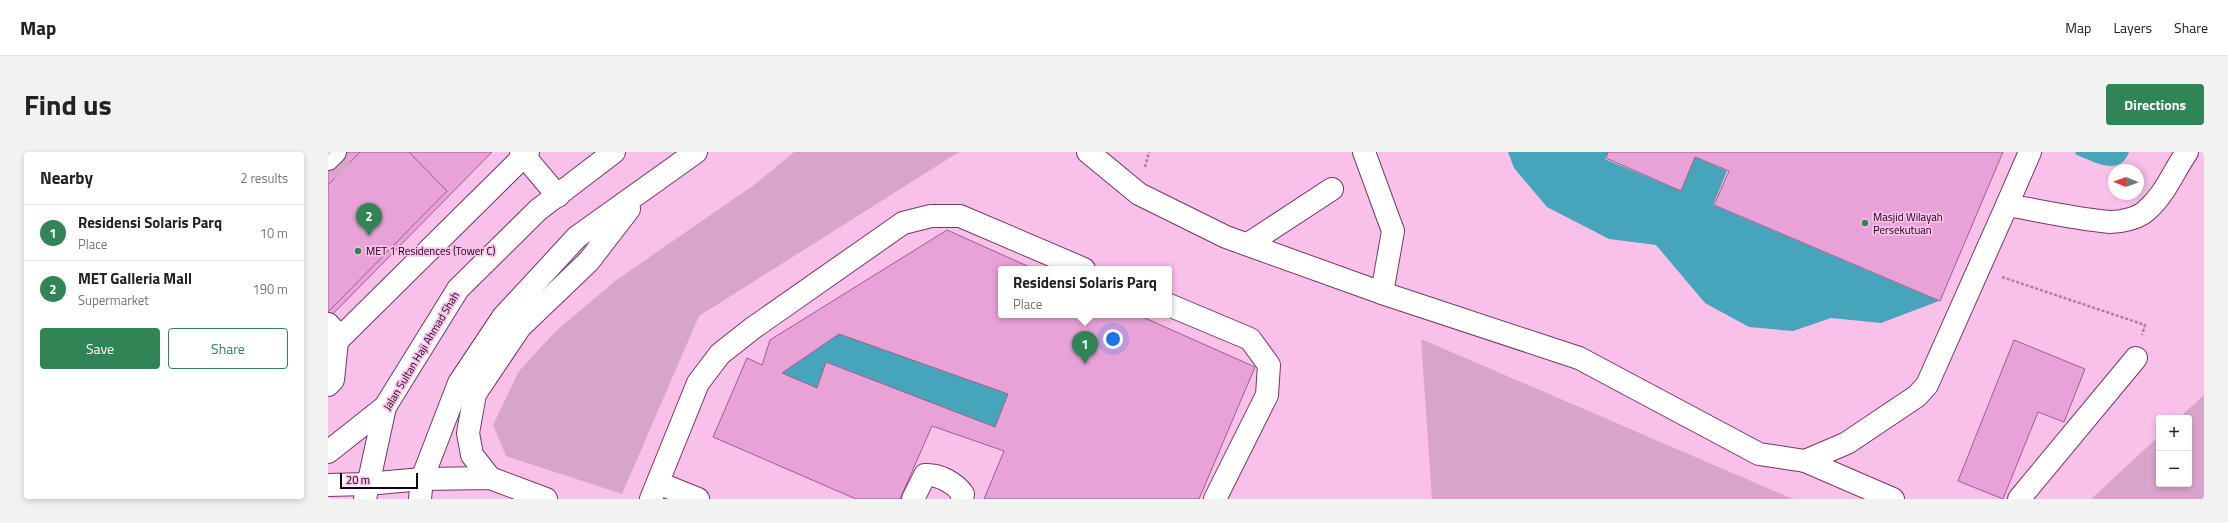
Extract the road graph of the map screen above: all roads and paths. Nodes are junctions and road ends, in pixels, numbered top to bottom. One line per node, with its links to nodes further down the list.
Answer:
1 (335, 152): 9 (street)
2 (614, 152): 12 (street, Jalan Sultan Haji Ahmad Shah)
3 (696, 152): 11 (street)
4 (1088, 152): 14 (street)
5 (1364, 152): 17 (street)
6 (2030, 152): 13 (street)
7 (2187, 152): 13 (street)
8 (524, 153): 12 (street); 19 (street)
9 (328, 159)
10 (1332, 189): 14 (street)
11 (643, 190): 25 (street); 27 (street)
12 (558, 196): 22 (street, Jalan Sultan Haji Ahmad Shah)
13 (2007, 205): 24 (street)
14 (1248, 244): 17 (street)
15 (1077, 266): 28 (street)
16 (2022, 284): 20 (path)
17 (1382, 293): 24 (street)
18 (1172, 306): 34 (street)
19 (333, 338): 21 (street)
20 (2136, 358): 36 (street)
21 (328, 385)
22 (385, 407): 23 (street); 29 (street, Jalan Sultan Haji Ahmad Shah)
23 (328, 452)
24 (1805, 461): 35 (street)
25 (490, 478): 27 (street); 30 (street)
26 (328, 485): 29 (street)
27 (421, 489): 29 (street)
28 (655, 491): 31 (street)
29 (366, 492)
30 (546, 499)
31 (698, 499)
32 (913, 499): 33 (street)
33 (962, 499)
34 (1215, 499)
35 (1893, 499)
36 (2019, 499)

